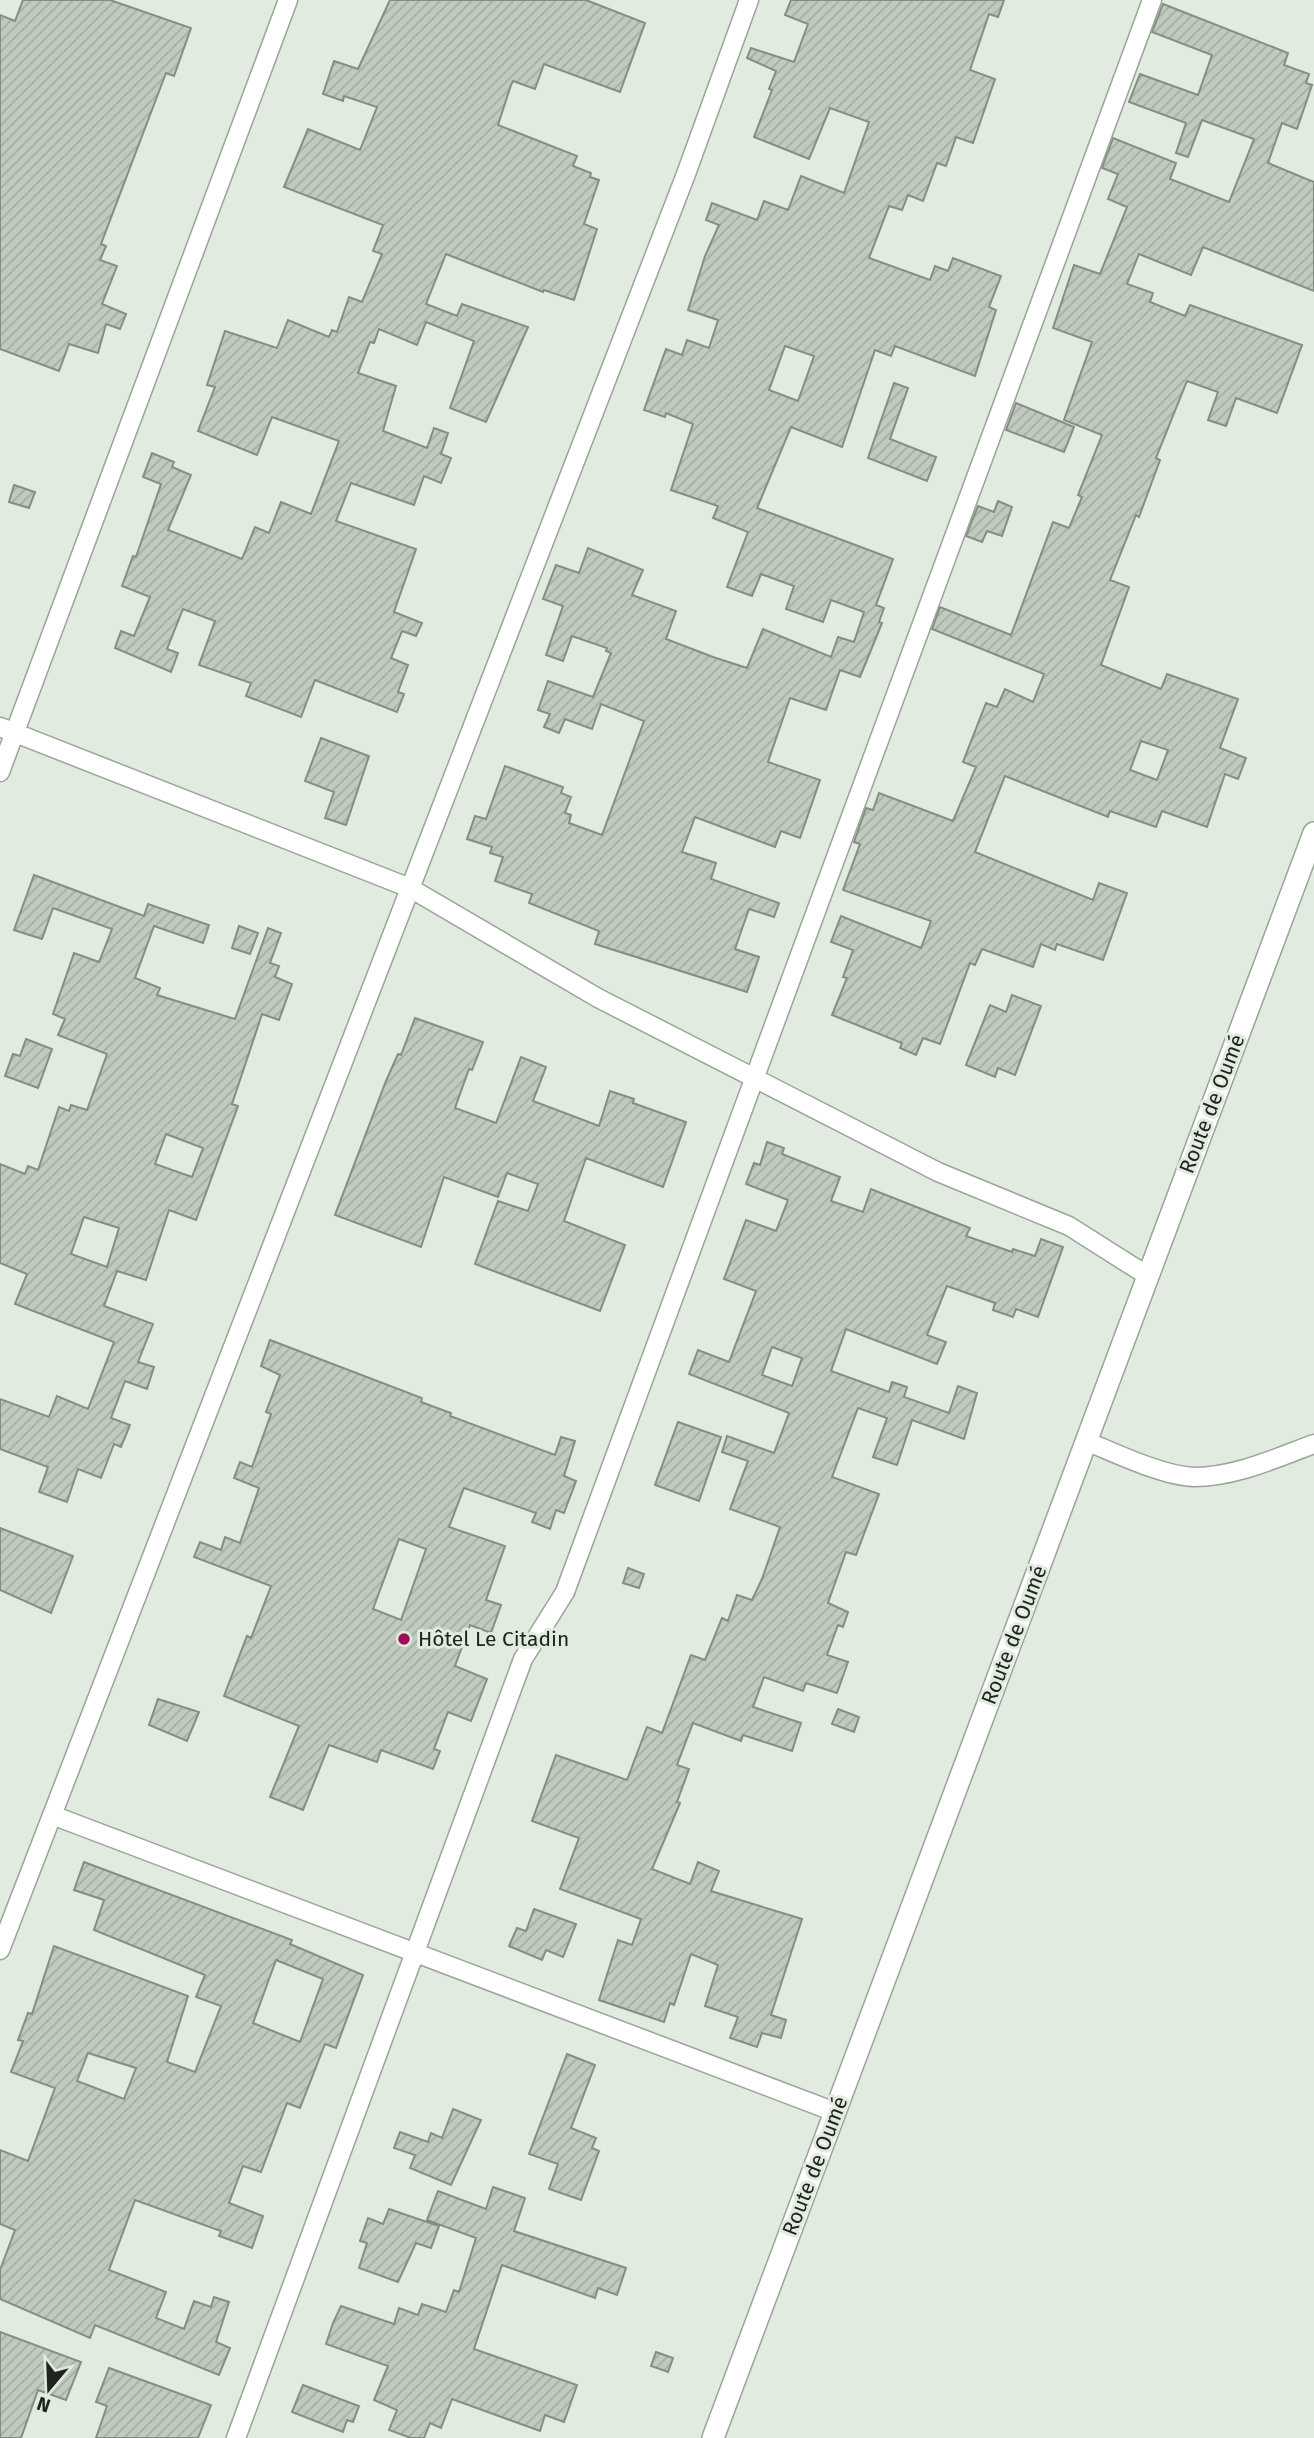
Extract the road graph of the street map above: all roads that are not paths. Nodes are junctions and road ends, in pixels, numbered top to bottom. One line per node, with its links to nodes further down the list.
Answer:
1 (288, 0): 4 (street)
2 (749, 0): 7 (street)
3 (1152, 0): 8 (street)
4 (7, 730): 5 (street); 7 (street)
5 (0, 772)
6 (1314, 832): 9 (street, Route de Oumé)
7 (410, 888): 8 (street); 12 (street)
8 (754, 1080): 9 (street); 14 (street)
9 (1148, 1276): 10 (street, Route de Oumé)
10 (1086, 1441): 11 (street); 15 (street, Route de Oumé)
11 (1314, 1444)
12 (52, 1815): 13 (street); 14 (street)
13 (0, 1950)
14 (414, 1953): 15 (street); 16 (street)
15 (835, 2112): 17 (street, Route de Oumé)
16 (236, 2438)
17 (713, 2438)

